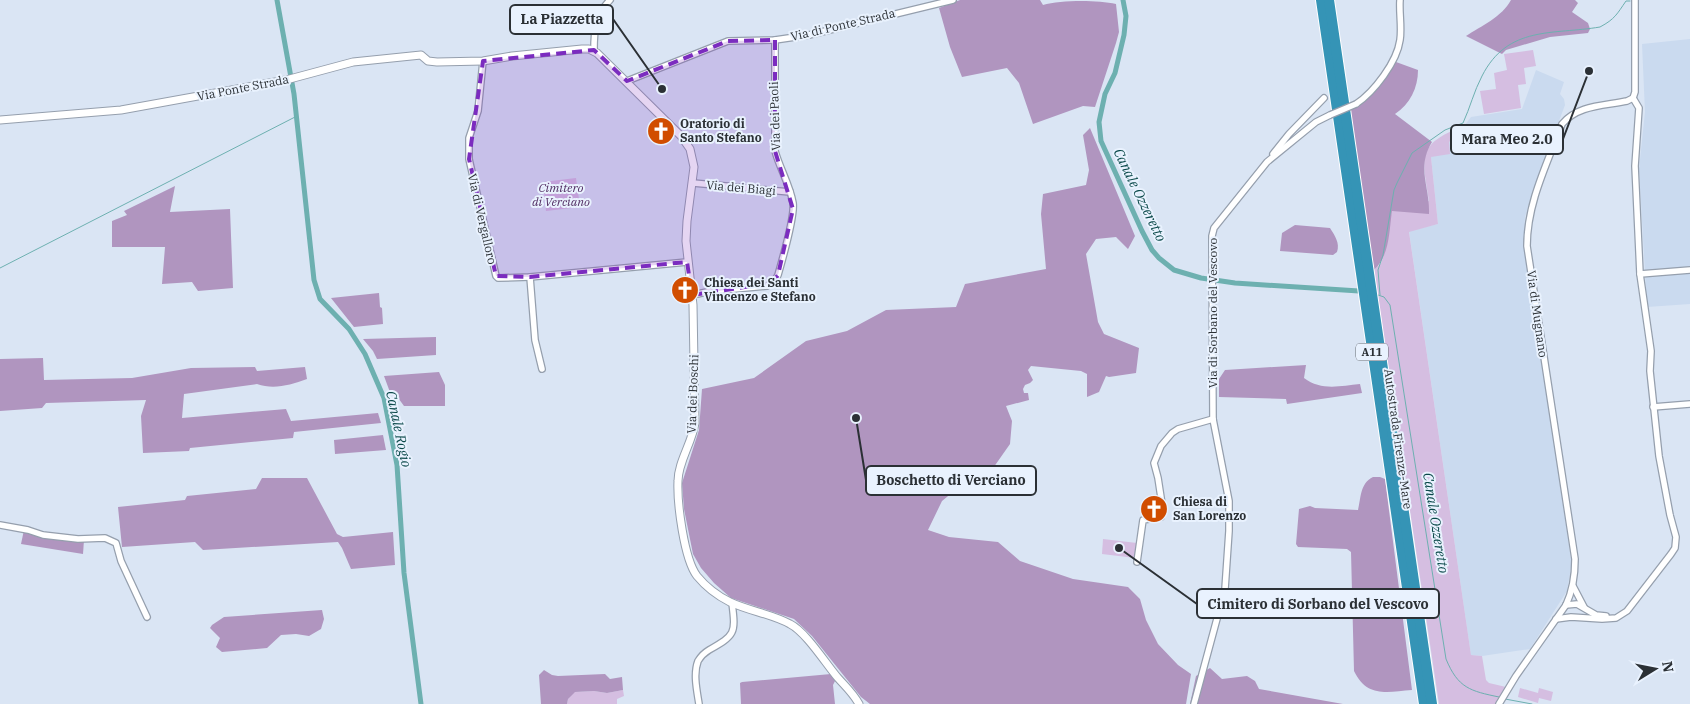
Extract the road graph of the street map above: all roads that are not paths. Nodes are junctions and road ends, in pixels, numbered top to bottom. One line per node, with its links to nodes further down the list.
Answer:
1 (610, 0): 8 (street)
2 (953, 0): 7 (street, Via di Ponte Strada)
3 (1321, 0): 39 (highway, Autostrada Firenze-Mare / A11)
4 (1329, 0): 40 (highway, Autostrada Firenze-Mare / A11)
5 (1400, 0): 14 (street, Via di Sorbano del Vescovo, bridge)
6 (1634, 0): 12 (street)
7 (774, 40): 10 (street, Via di Ponte Strada); 16 (street, Via dei Paoli)
8 (594, 50): 9 (street); 10 (street)
9 (483, 61): 13 (street, Via Ponte Strada); 20 (street, Via di Vergalloro)
10 (627, 81): 15 (street, Via dei Boschi)
11 (1324, 98): 14 (street)
12 (1633, 98): 19 (street); 28 (street, Via di Mugnano)
13 (0, 120)
14 (1267, 162): 25 (street, Via di Sorbano del Vescovo)
15 (693, 183): 16 (street, Via dei Biagi); 17 (street, Via dei Boschi)
16 (790, 192): 21 (street, Via dei Paoli)
17 (687, 262): 20 (street, Via di Vergalloro); 21 (street, Via dei Boschi)
18 (1690, 270): 19 (street)
19 (1640, 274): 24 (street)
20 (530, 277): 22 (street)
21 (692, 295): 29 (street, Via dei Boschi)
22 (542, 369)
23 (1690, 404): 24 (street)
24 (1653, 407): 34 (street)
25 (1213, 419): 27 (street); 38 (street, Via di Sorbano del Vescovo)
26 (0, 526): 32 (street)
27 (1137, 562)
28 (1572, 586): 30 (street, Via di Mugnano); 31 (street)
29 (732, 603): 36 (street); 37 (street, Via dei Boschi)
30 (1566, 605): 31 (street); 33 (street); 35 (street, Via di Mugnano)
31 (1584, 607): 34 (street)
32 (148, 617)
33 (1576, 617): 34 (street); 35 (street)
34 (1616, 618)
35 (1556, 619): 41 (street, Via di Mugnano)
36 (699, 704)
37 (859, 704)
38 (1194, 704)
39 (1424, 704)
40 (1432, 704)
41 (1499, 704)

